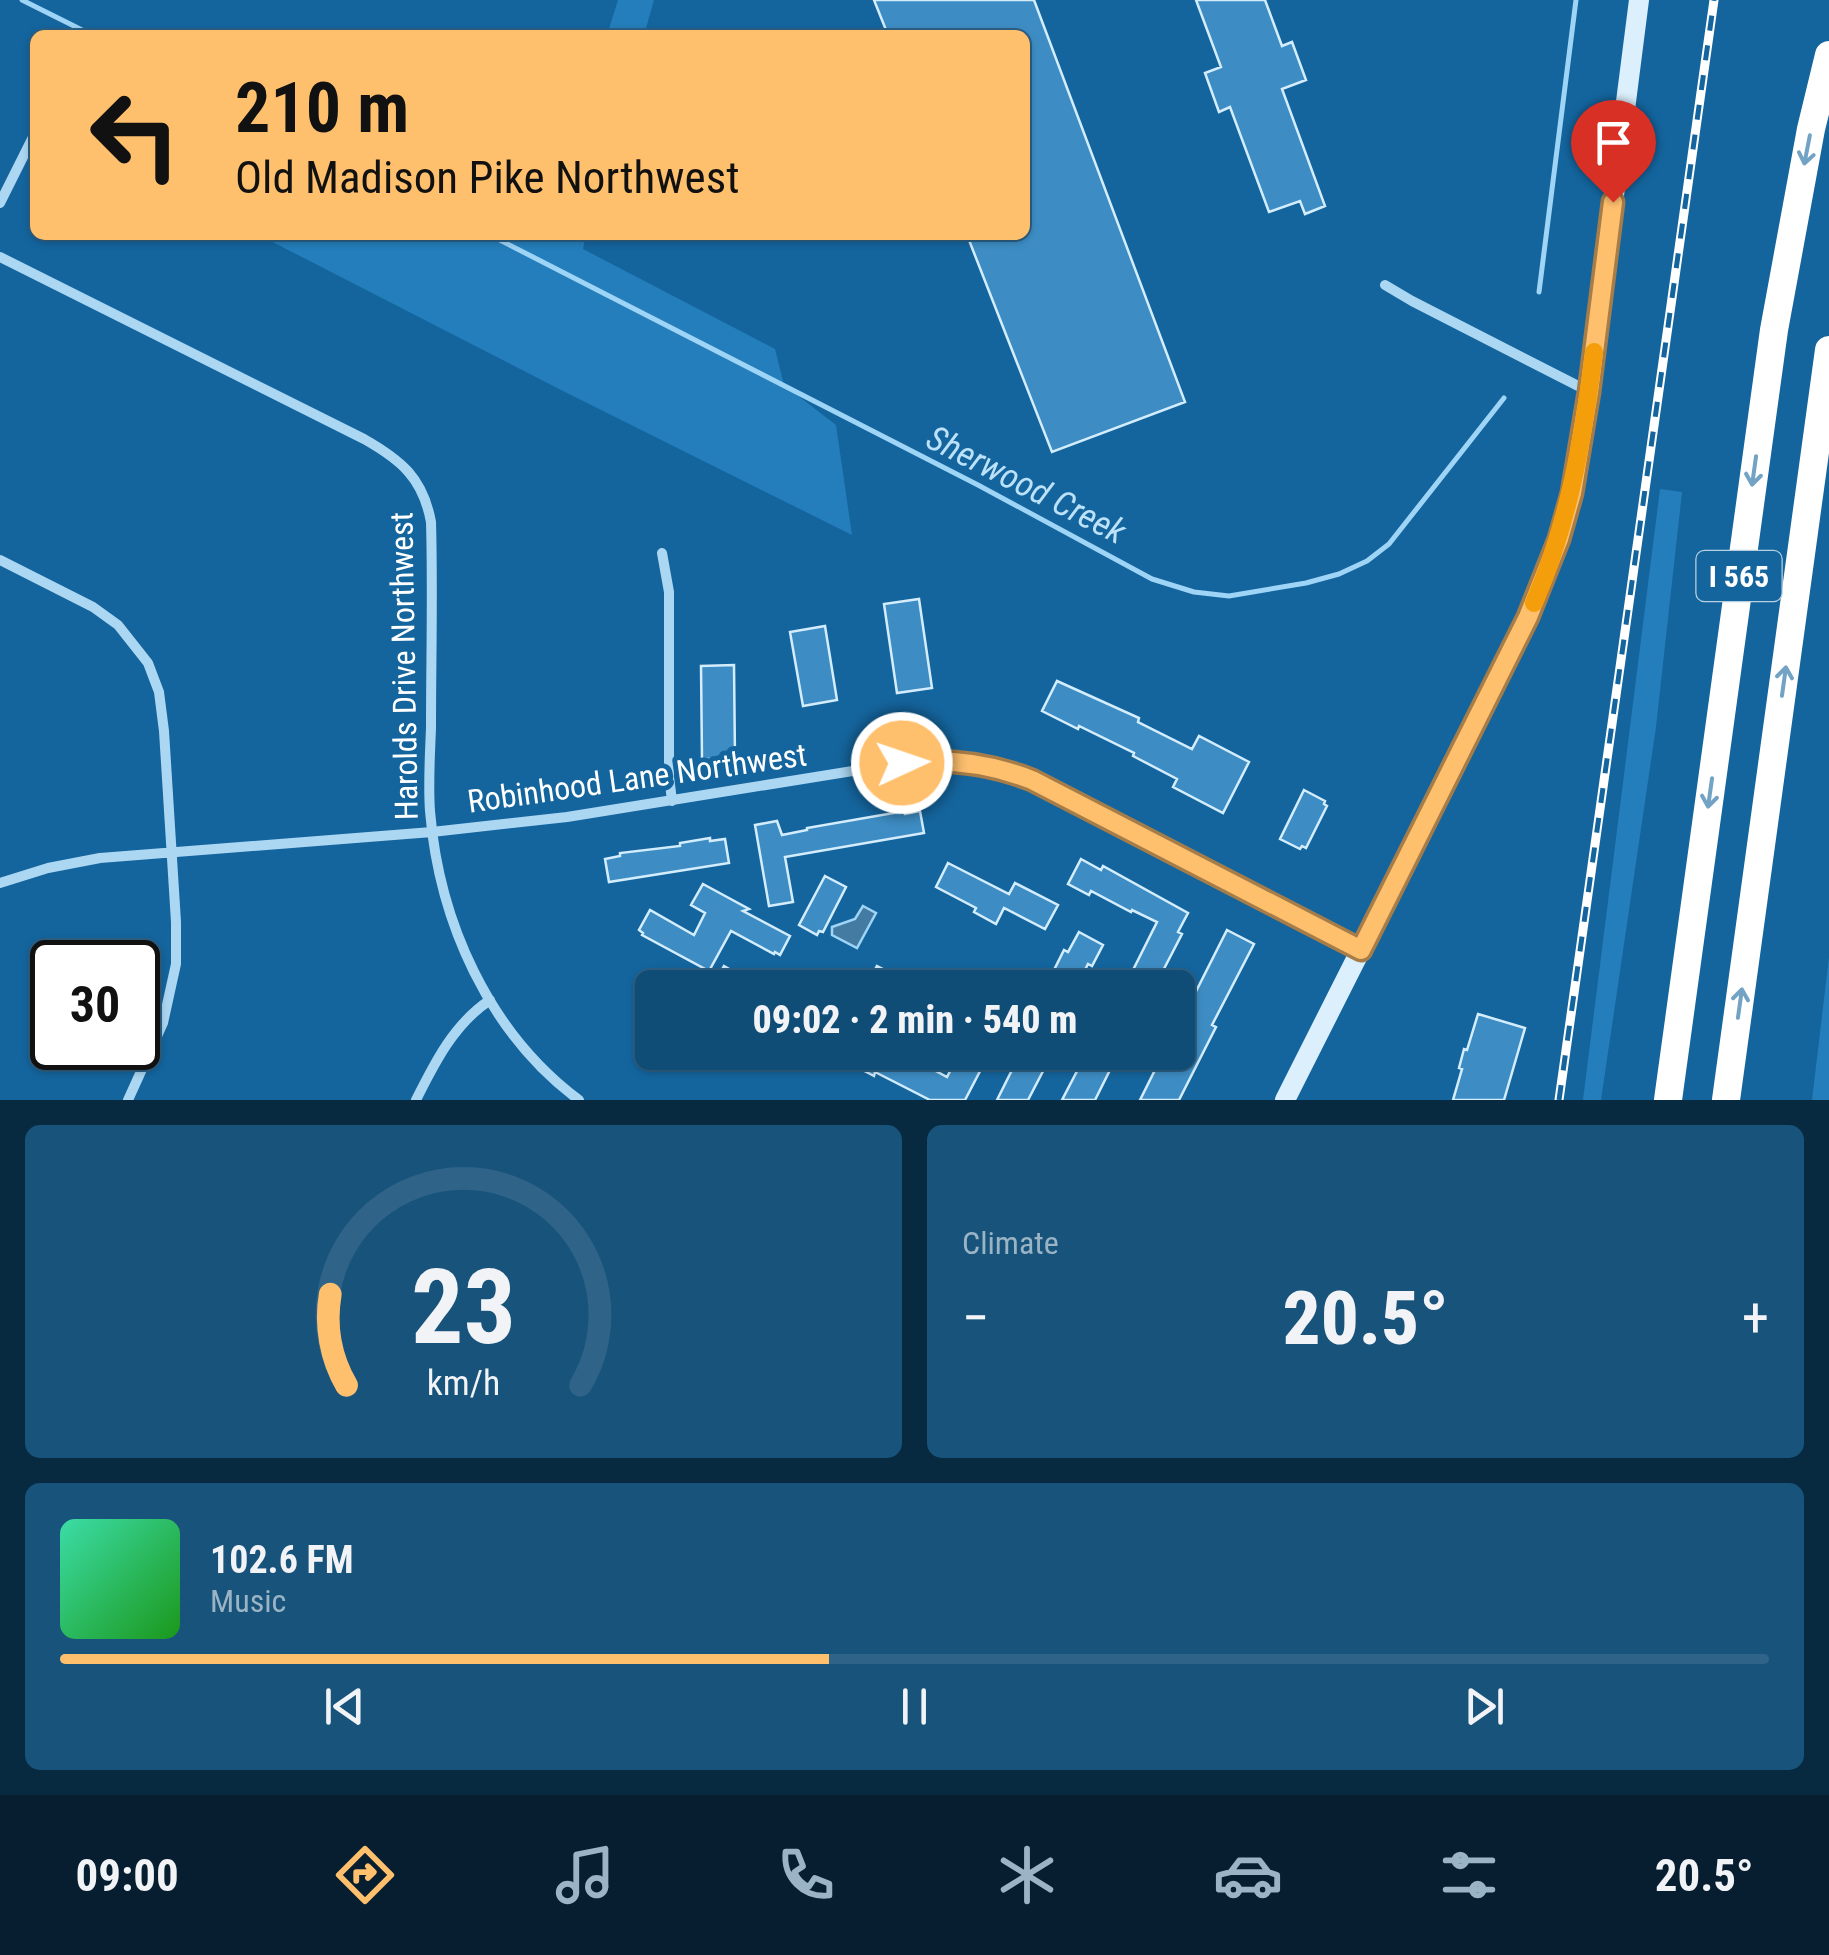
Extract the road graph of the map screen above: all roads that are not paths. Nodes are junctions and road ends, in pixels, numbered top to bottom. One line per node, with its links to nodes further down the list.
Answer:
1 (1639, 0): 8 (main road)
2 (1829, 56): 21 (highway, I 565, one-way to 21)
3 (30, 143): 4 (street)
4 (0, 203)
5 (0, 257): 12 (street, Harolds Drive Northwest)
6 (1385, 285): 8 (street)
7 (1829, 350): 22 (highway, I 565, one-way to 7)
8 (1589, 392): 15 (main road)
9 (662, 553): 11 (street)
10 (0, 560): 13 (street)
11 (672, 801): 12 (street, Robinhood Lane Northwest); 15 (street, Robinhood Lane Northwest)
12 (432, 832): 13 (street, Robinhood Lane Northwest); 16 (street, Harolds Drive Northwest)
13 (171, 851): 14 (street, Robinhood Lane Northwest); 17 (street)
14 (0, 884)
15 (1361, 950): 20 (main road)
16 (490, 1000): 18 (street); 19 (street, Harolds Drive Northwest)
17 (128, 1100)
18 (416, 1100)
19 (579, 1100)
20 (1285, 1100)
21 (1668, 1100)
22 (1726, 1100)

